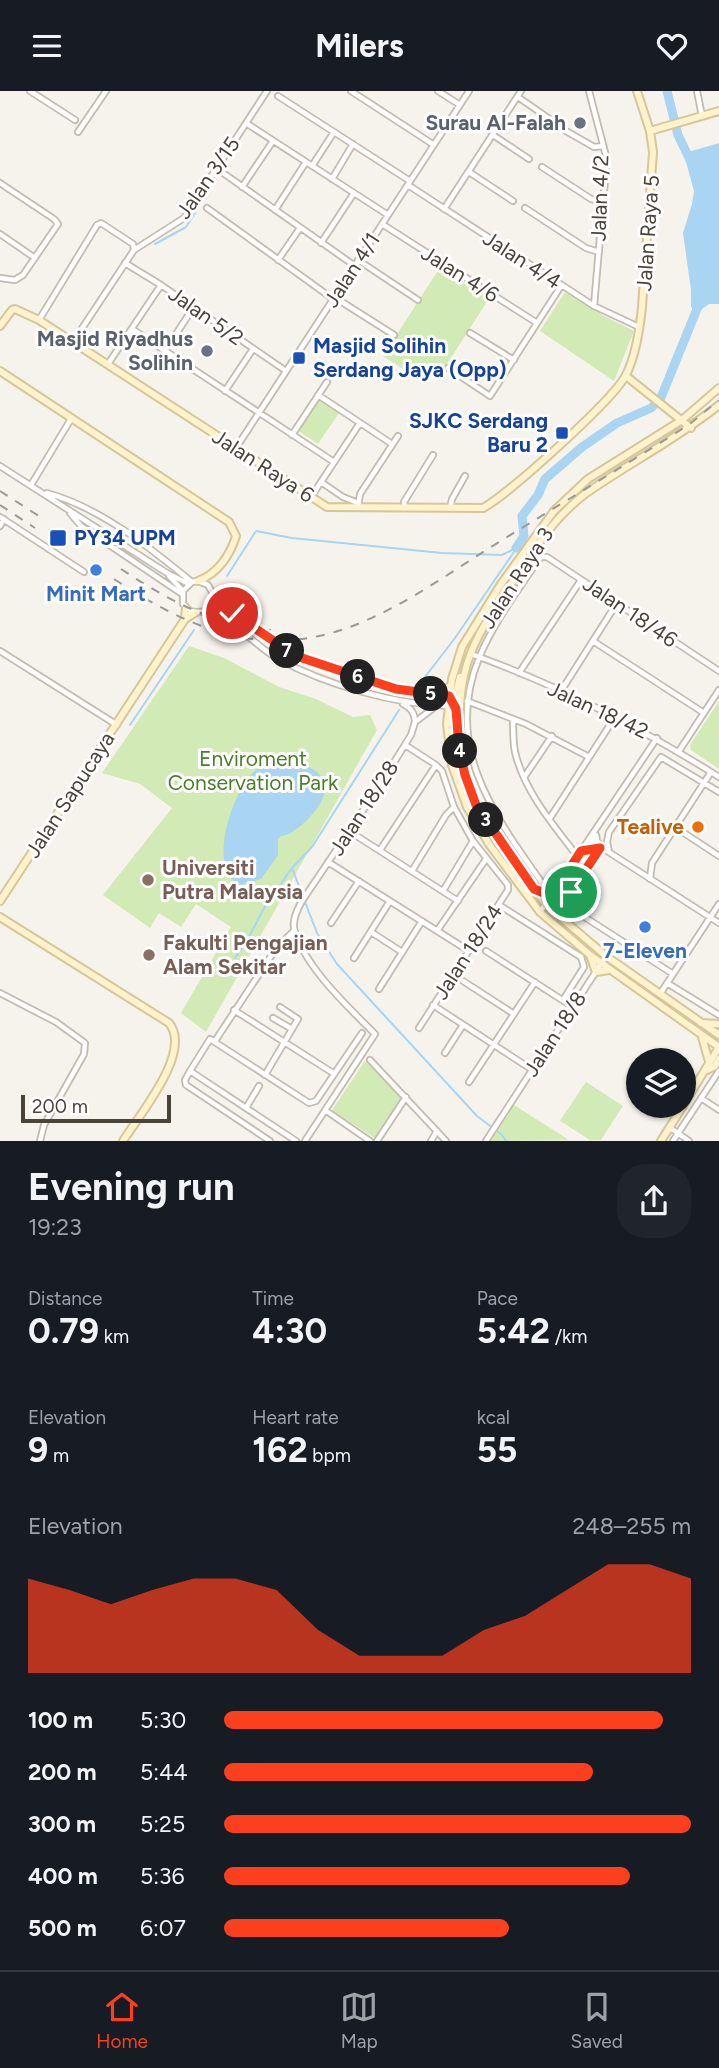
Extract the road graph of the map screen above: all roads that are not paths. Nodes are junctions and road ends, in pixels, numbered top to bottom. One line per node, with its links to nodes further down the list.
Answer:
1 (30, 91): 16 (street)
2 (106, 91): 21 (street)
3 (267, 91): 18 (street, Jalan 3/15)
4 (351, 91): 26 (street)
5 (438, 91): 13 (street)
6 (469, 91): 13 (street, Jalan 4/1)
7 (521, 91): 12 (street)
8 (589, 91): 27 (street, Jalan 4/2)
9 (638, 91): 20 (street, Jalan Raya 5)
10 (697, 91): 15 (street)
11 (278, 96): 22 (street, Jalan 4/4)
12 (517, 97): 17 (street); 23 (street)
13 (460, 106): 26 (street, Jalan 4/1)
14 (719, 111): 15 (street)
15 (699, 118): 20 (street)
16 (75, 120)
17 (551, 120)
18 (246, 123): 24 (street); 32 (street, Jalan 3/15)
19 (566, 131): 27 (street)
20 (650, 131): 67 (street, Jalan Raya 5)
21 (78, 132)
22 (334, 132): 25 (street, Jalan 4/4); 30 (street)
23 (493, 135): 28 (street); 33 (street)
24 (273, 141): 29 (street); 37 (street)
25 (353, 144): 34 (street); 36 (street, Jalan 4/4)
26 (434, 145): 36 (street, Jalan 4/1)
27 (603, 146): 40 (street, Jalan 4/2)
28 (528, 159)
29 (306, 162): 30 (street); 44 (street)
30 (312, 166): 34 (street)
31 (542, 167): 40 (street)
32 (216, 168): 37 (street); 50 (street, Jalan 3/15)
33 (469, 172): 39 (street); 43 (street)
34 (332, 179): 38 (street)
35 (0, 183): 52 (street)
36 (409, 183): 43 (street, Jalan 4/4); 45 (street, Jalan 4/1)
37 (242, 187): 44 (street)
38 (354, 193): 45 (street); 49 (street)
39 (513, 201)
40 (603, 202): 51 (street, Jalan 4/2)
41 (207, 208): 53 (street)
42 (525, 208): 51 (street)
43 (444, 209): 59 (street, Jalan 4/4)
44 (275, 210): 47 (street)
45 (388, 215): 46 (street, Jalan 4/1)
46 (382, 224): 54 (street, Jalan 4/1); 65 (street, Jalan 4/6)
47 (300, 228): 49 (street); 53 (street)
48 (0, 234): 52 (street)
49 (321, 243): 56 (street)
50 (134, 250): 55 (street); 64 (street)
51 (598, 252): 62 (street, Jalan 4/2)
52 (35, 257): 57 (street)
53 (278, 260): 60 (street)
54 (358, 260): 56 (street, Jalan 4/1); 61 (street)
55 (125, 263): 58 (street, Jalan 5/2); 71 (street)
56 (355, 266): 60 (street, Jalan 4/1)
57 (2, 279)
58 (161, 285): 63 (street, Jalan 5/2); 68 (street)
59 (561, 286): 62 (street, Jalan 4/4); 65 (street)
60 (334, 298): 70 (street); 78 (street, Jalan 4/1)
61 (418, 300)
62 (594, 306): 67 (street, Jalan 4/4)
63 (194, 307): 72 (street, Jalan 5/2); 73 (street)
64 (39, 320): 66 (street, Jalan Raya 6); 71 (street, Jalan Raya 6)
65 (537, 323): 74 (street)
66 (0, 326)
67 (640, 327): 79 (street, Jalan Raya 5)
68 (132, 329): 73 (street); 75 (street)
69 (470, 333): 74 (street)
70 (394, 335)
71 (73, 342): 75 (street, Jalan Raya 6)
72 (253, 349): 78 (street, Jalan 5/2); 82 (street)
73 (165, 351): 82 (street)
74 (514, 360): 76 (street)
75 (108, 364): 95 (street, Jalan Raya 6)
76 (448, 368)
77 (0, 371): 87 (street)
78 (286, 371): 86 (street, Jalan 4/1)
79 (626, 376): 85 (street); 107 (street, Jalan Raya 6)
80 (327, 382): 83 (street)
81 (719, 388): 88 (street, Jalan Raya 3)
82 (225, 391): 86 (street)
83 (318, 395): 89 (street); 92 (street)
84 (719, 405): 90 (street, Jalan Raya 3)
85 (670, 411): 88 (street); 91 (street)
86 (259, 413): 92 (street); 95 (street, Jalan 4/1)
87 (71, 419): 101 (street); 113 (street)
88 (681, 420): 90 (street); 91 (street, Jalan Raya 3)
89 (360, 423): 94 (street); 97 (street)
90 (691, 428): 122 (street, Jalan Raya 3)
91 (663, 432): 128 (street, Jalan Raya 3)
92 (292, 435): 97 (street)
93 (398, 436): 94 (street)
94 (392, 444): 105 (street)
95 (236, 449): 103 (street, Jalan Raya 6)
96 (433, 455): 106 (street)
97 (334, 462): 100 (street)
98 (0, 466): 101 (street)
99 (465, 476): 107 (street)
100 (321, 482): 103 (street); 105 (street)
101 (31, 485): 102 (street)
102 (43, 492): 104 (street); 113 (street)
103 (310, 498): 105 (street, Jalan Raya 6)
104 (56, 501): 111 (street); 114 (street)
105 (358, 505): 106 (street, Jalan Raya 6)
106 (405, 508): 107 (street, Jalan Raya 6)
107 (450, 509)
108 (2, 518): 109 (street); 110 (street)
109 (0, 526)
110 (84, 572)
111 (167, 573): 113 (street); 114 (street)
112 (581, 580): 116 (street, Jalan 18/46); 125 (street, Jalan 18/46); 127 (street)
113 (193, 582): 114 (street); 115 (street)
114 (183, 592): 117 (street)
115 (213, 594): 118 (street); 131 (street)
116 (617, 603): 121 (street); 126 (street, Jalan 18/46)
117 (186, 608): 119 (street); 120 (street)
118 (204, 611): 119 (street); 132 (street)
119 (195, 613): 120 (street)
120 (185, 619): 140 (street, Jalan Sapucaya)
121 (593, 641): 130 (street); 136 (street)
122 (474, 646): 124 (street, Jalan Raya 3); 134 (street)
123 (0, 650): 140 (street, Jalan Sapucaya)
124 (471, 654): 125 (street, Jalan 18/42); 144 (street, Jalan Raya 3)
125 (479, 657): 127 (street, Jalan 18/42); 133 (street)
126 (719, 671)
127 (519, 673): 130 (street, Jalan 18/42)
128 (451, 685): 131 (street); 134 (street, Jalan Raya 3)
129 (719, 690): 136 (street)
130 (561, 691): 137 (street, Jalan 18/42)
131 (440, 695): 134 (street)
132 (398, 701): 135 (street); 139 (street)
133 (467, 701): 138 (street); 175 (street)
134 (450, 703): 135 (street); 144 (street); 182 (street)
135 (436, 706): 139 (street, Jalan 18/28)
136 (704, 713): 145 (street)
137 (615, 717): 142 (street, Jalan 18/42); 146 (street)
138 (513, 719): 141 (street); 149 (street)
139 (415, 722): 143 (street, Jalan 18/28)
140 (117, 725): 176 (street, Jalan Sapucaya)
141 (552, 736): 146 (street); 149 (street)
142 (657, 738): 145 (street, Jalan 18/42); 155 (street)
143 (405, 745): 147 (street); 157 (street, Jalan 18/28)
144 (459, 748): 173 (street)
145 (679, 751): 148 (street, Jalan 18/42)
146 (589, 757): 154 (street)
147 (436, 765): 153 (street, Jalan 18/24); 162 (street)
148 (711, 772): 150 (street, Jalan 18/42); 151 (street)
149 (525, 776): 154 (street)
150 (719, 777)
151 (705, 782): 152 (street); 156 (street); 163 (street)
152 (719, 792)
153 (454, 807): 159 (street, Jalan 18/24); 170 (street)
154 (550, 818): 161 (street)
155 (599, 825): 158 (street); 160 (street)
156 (675, 827): 165 (street); 169 (street)
157 (349, 831): 162 (street); 167 (street, Jalan 18/28)
158 (596, 835): 163 (street); 164 (street)
159 (473, 841): 166 (street, Jalan 18/24); 174 (street)
160 (586, 842): 161 (street); 164 (street)
161 (572, 848): 164 (street); 168 (street)
162 (380, 850): 170 (street)
163 (605, 850): 164 (street); 169 (street); 201 (street)
164 (582, 853): 168 (street)
165 (719, 856)
166 (486, 859): 178 (street); 180 (street, Jalan 18/24)
167 (328, 862): 172 (street); 189 (street, Jalan 18/28)
168 (573, 866): 175 (street)
169 (644, 867): 171 (street); 171 (street)
170 (412, 871): 174 (street)
171 (650, 879): 184 (street)
172 (359, 881): 177 (street); 187 (street)
173 (534, 889): 175 (street); 181 (street)
174 (443, 891): 178 (street)
175 (552, 892): 181 (street); 183 (street)
176 (0, 901)
177 (390, 901): 186 (street); 191 (street)
178 (458, 901): 190 (street)
179 (719, 904): 184 (street)
180 (499, 905): 192 (street, Jalan 18/24); 208 (street)
181 (546, 905): 182 (street); 183 (street)
182 (540, 912): 195 (street)
183 (557, 915): 196 (street)
184 (710, 918): 188 (street); 201 (street)
185 (1, 919): 254 (street)
186 (422, 921): 190 (street); 194 (street)
187 (331, 923)
188 (719, 923)
189 (294, 931): 212 (street); 242 (street)
190 (437, 931): 192 (street)
191 (371, 932): 194 (street); 197 (street)
192 (468, 950): 209 (street, Jalan 18/24)
193 (486, 951): 203 (street)
194 (402, 952): 205 (street)
195 (590, 955): 198 (street); 200 (street)
196 (606, 955): 198 (street, Jalan 18/8); 207 (street)
197 (354, 958)
198 (601, 963): 199 (street); 200 (street, Jalan 18/8)
199 (611, 970): 200 (street); 222 (street)
200 (596, 972): 211 (street, Jalan 18/8)
201 (673, 974): 204 (street)
202 (463, 981): 213 (street)
203 (535, 982): 208 (street); 213 (street)
204 (667, 983): 207 (street); 214 (street)
205 (379, 989)
206 (0, 993): 253 (street)
207 (660, 994): 216 (street)
208 (563, 1000): 211 (street)
209 (433, 1005): 218 (street); 219 (street, Jalan 18/24)
210 (280, 1007): 220 (street)
211 (573, 1007): 232 (street, Jalan 18/8)
212 (234, 1010): 224 (street); 225 (street)
213 (514, 1014): 226 (street)
214 (719, 1015)
215 (273, 1018): 220 (street)
216 (699, 1023): 217 (street); 223 (street)
217 (719, 1024)
218 (463, 1025): 226 (street); 228 (street)
219 (419, 1028)
220 (292, 1029): 225 (street)
221 (362, 1033): 236 (street)
222 (701, 1035): 227 (street); 231 (street)
223 (719, 1035)
224 (214, 1040): 234 (street); 237 (street)
225 (285, 1042): 236 (street); 237 (street)
226 (494, 1045): 232 (street); 238 (street)
227 (719, 1047): 231 (street)
228 (445, 1053)
229 (370, 1059): 243 (street)
230 (719, 1059): 233 (street)
231 (709, 1062): 233 (street)
232 (531, 1069): 252 (street, Jalan 18/8)
233 (707, 1070): 241 (street)
234 (190, 1071): 245 (street); 255 (street)
235 (719, 1071): 244 (street)
236 (333, 1073): 239 (street)
237 (265, 1075): 239 (street)
238 (470, 1082)
239 (326, 1085): 242 (street)
240 (259, 1086): 245 (street)
241 (696, 1087)
242 (337, 1092): 246 (street)
243 (406, 1097): 250 (street); 259 (street)
244 (701, 1098): 247 (street); 251 (street)
245 (246, 1108): 256 (street)
246 (325, 1110): 257 (street); 258 (street)
247 (719, 1110)
248 (675, 1118): 249 (street)
249 (669, 1127): 251 (street); 262 (street)
250 (437, 1131): 260 (street); 261 (street)
251 (678, 1133): 263 (street); 264 (street)
252 (487, 1139)
253 (40, 1140)
254 (123, 1140)
255 (270, 1140)
256 (296, 1140)
257 (305, 1140)
258 (370, 1140)
259 (377, 1140)
260 (431, 1140)
261 (446, 1140)
262 (661, 1140)
263 (673, 1140)
264 (689, 1140)

